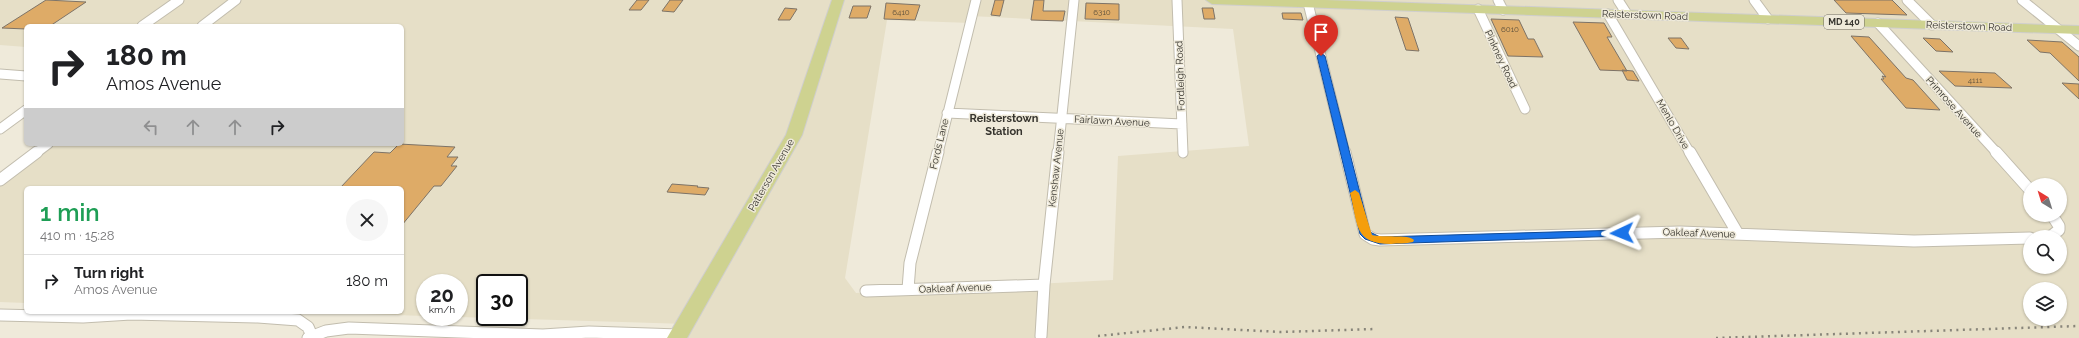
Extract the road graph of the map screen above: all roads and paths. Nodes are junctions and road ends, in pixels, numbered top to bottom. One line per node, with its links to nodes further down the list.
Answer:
1 (179, 0): 23 (street)
2 (236, 0): 24 (street)
3 (826, 0): 21 (main road)
4 (838, 0): 21 (main road, Patterson Avenue)
5 (976, 0): 33 (street, Fords Lane)
6 (1074, 0): 34 (street, Kenshaw Avenue)
7 (1177, 0): 35 (street, Fordleigh Road)
8 (1212, 0): 13 (main road, Reisterstown Road / MD 140)
9 (1618, 0): 19 (street)
10 (1754, 0): 20 (street)
11 (1907, 0): 25 (street)
12 (2022, 0): 26 (street)
13 (1286, 1): 14 (main road, Reisterstown Road / MD 140)
14 (1308, 3): 15 (main road, Reisterstown Road / MD 140); 41 (street, Oakleaf Avenue)
15 (1402, 3): 17 (main road, Reisterstown Road / MD 140)
16 (1500, 5): 17 (main road, Reisterstown Road / MD 140); 18 (main road, Reisterstown Road / MD 140)
17 (1478, 9): 31 (street, Pinkney Road)
18 (1608, 14): 19 (main road, Reisterstown Road / MD 140); 41 (street, Menlo Drive)
19 (1627, 14): 20 (main road, Reisterstown Road / MD 140)
20 (1768, 19): 22 (main road, Reisterstown Road / MD 140)
21 (830, 21): 48 (main road, Patterson Avenue)
22 (1878, 23): 25 (main road, Reisterstown Road / MD 140); 40 (street, Primrose Avenue)
23 (145, 24)
24 (205, 24)
25 (1932, 25): 26 (main road, Reisterstown Road / MD 140)
26 (2058, 30): 27 (main road, Reisterstown Road / MD 140); 28 (street)
27 (2079, 30)
28 (2079, 46)
29 (0, 74): 30 (street)
30 (24, 76)
31 (1525, 109)
32 (24, 111): 36 (street)
33 (947, 113): 34 (street, Fairlawn Avenue); 44 (street, Fords Lane)
34 (1061, 118): 35 (street, Fairlawn Avenue); 43 (street, Kenshaw Avenue)
35 (1182, 124): 38 (street, Fordleigh Road)
36 (0, 129)
37 (45, 146): 39 (street)
38 (1183, 153)
39 (0, 180)
40 (2023, 182)
41 (1738, 234): 42 (street, Oakleaf Avenue)
42 (2023, 238)
43 (1044, 284): 44 (street, Oakleaf Avenue); 49 (street, Kenshaw Avenue)
44 (908, 289): 45 (street, Oakleaf Avenue)
45 (866, 291)
46 (0, 315): 50 (street)
47 (616, 333): 48 (street); 50 (street); 51 (street)
48 (678, 336)
49 (1041, 336)
50 (310, 337)
51 (628, 338)

